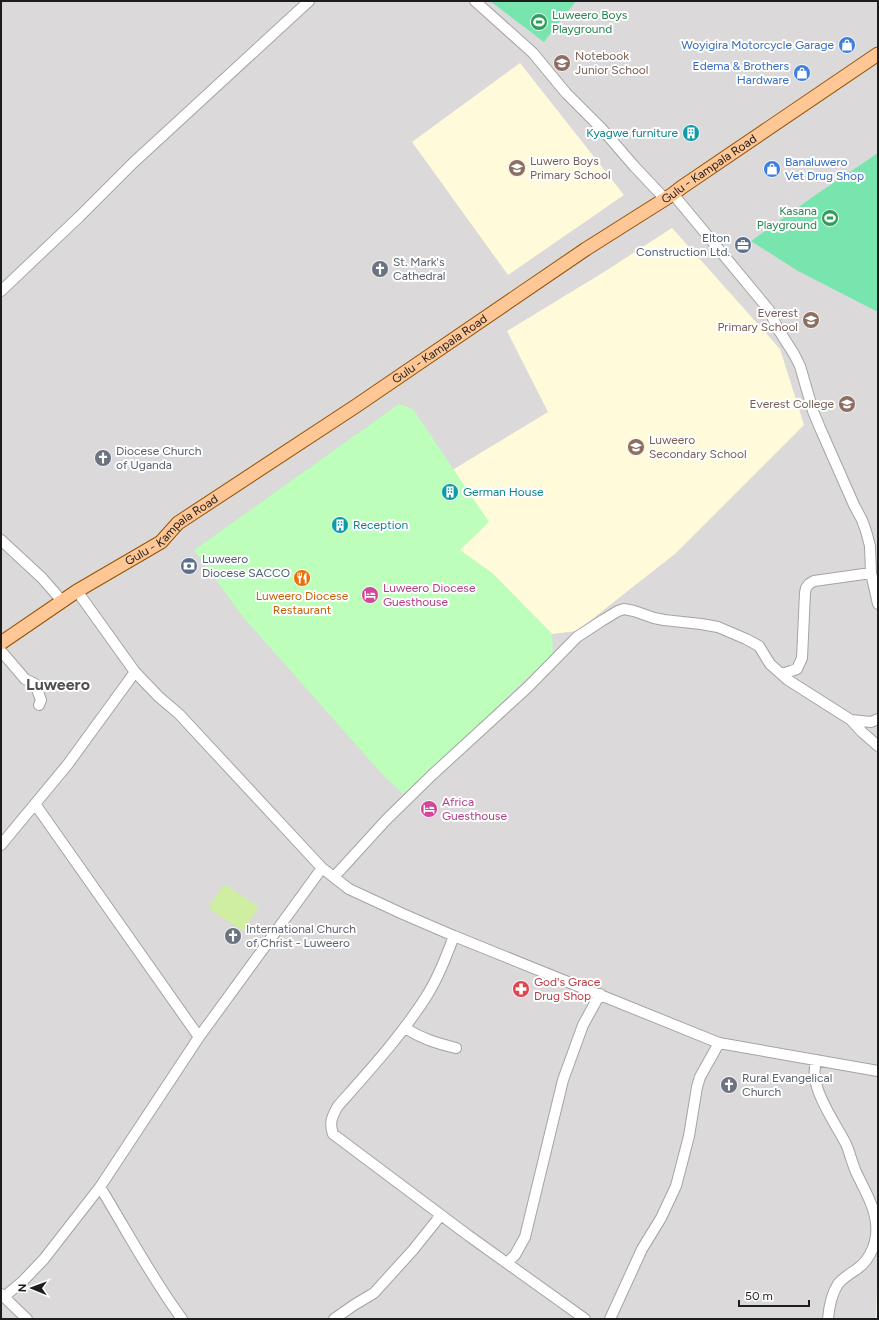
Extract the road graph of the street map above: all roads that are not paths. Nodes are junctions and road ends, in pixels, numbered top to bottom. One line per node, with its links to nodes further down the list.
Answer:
1 (309, 1): 5 (street)
2 (475, 1): 4 (street)
3 (877, 57): 4 (main road, Gulu - Kampala Road)
4 (669, 196): 7 (street); 8 (main road, Gulu - Kampala Road)
5 (1, 292)
6 (1, 540): 9 (street)
7 (871, 573): 10 (street); 14 (street)
8 (77, 591): 9 (main road, Gulu - Kampala Road); 13 (street)
9 (63, 602): 11 (main road, Gulu - Kampala Road)
10 (878, 604)
11 (1, 643)
12 (1, 651): 15 (street)
13 (135, 672): 19 (street); 21 (street)
14 (782, 674): 17 (street); 22 (street)
15 (39, 705)
16 (878, 718): 17 (street)
17 (851, 720): 18 (street)
18 (878, 746)
19 (35, 804): 20 (street); 26 (street)
20 (1, 845)
21 (322, 868): 22 (street); 26 (street)
22 (334, 877): 23 (street)
23 (454, 936): 24 (street); 25 (street)
24 (600, 994): 27 (street); 33 (street)
25 (405, 1028): 28 (street); 32 (street)
26 (199, 1037): 31 (street)
27 (719, 1043): 29 (street); 39 (street)
28 (456, 1048)
29 (817, 1060): 30 (street); 40 (street)
30 (878, 1071)
31 (100, 1187): 34 (street); 36 (street)
32 (441, 1215): 33 (street); 37 (street)
33 (507, 1263): 38 (street)
34 (3, 1295): 35 (street)
35 (27, 1319)
36 (182, 1319)
37 (334, 1319)
38 (585, 1319)
39 (610, 1319)
40 (828, 1319)

